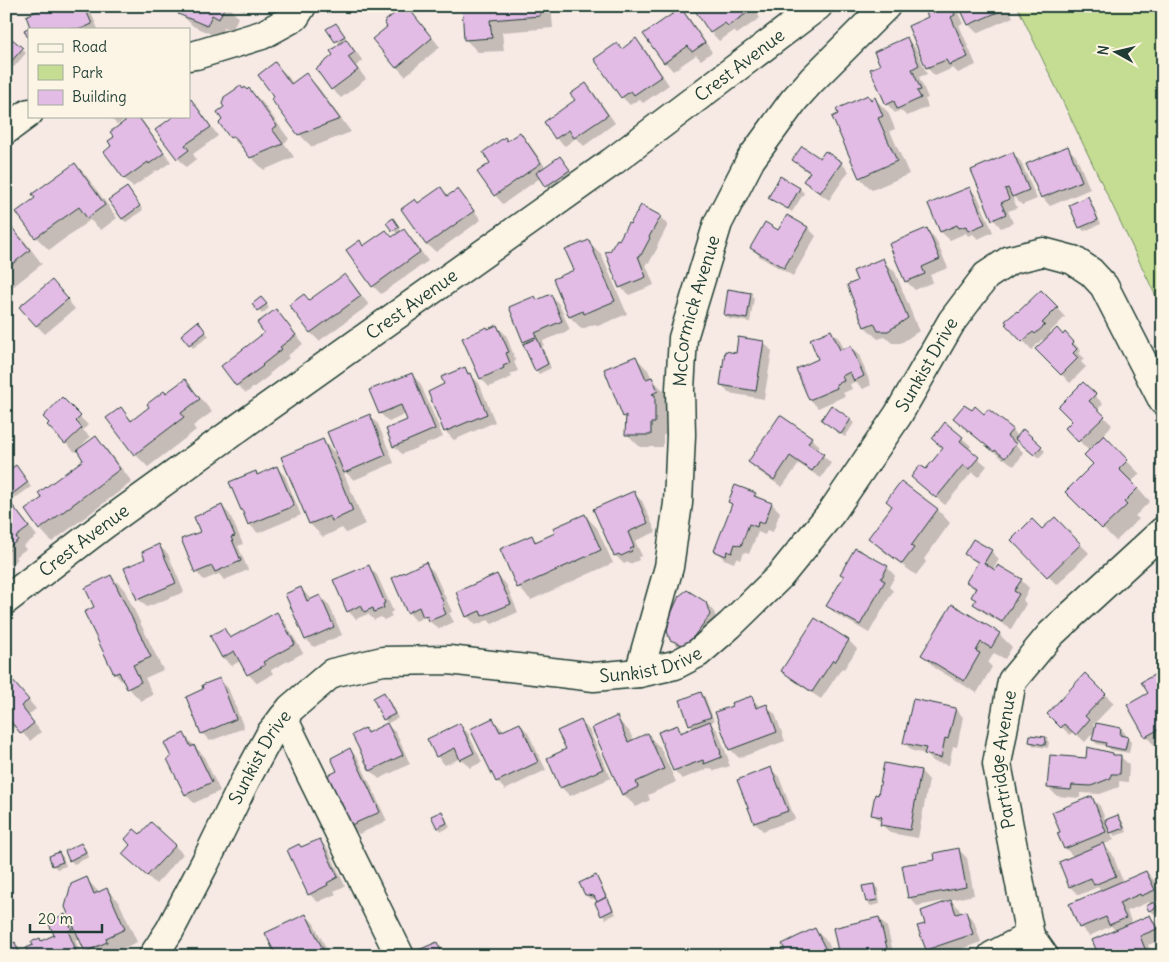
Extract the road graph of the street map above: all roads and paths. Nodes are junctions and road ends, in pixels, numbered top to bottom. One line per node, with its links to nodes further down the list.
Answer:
1 (302, 6): 4 (street)
2 (818, 6): 9 (street, Crest Avenue)
3 (886, 6): 10 (street, McCormick Avenue)
4 (190, 56)
5 (28, 114): 6 (street)
6 (6, 130)
7 (1163, 402): 10 (street, Sunkist Drive)
8 (1163, 531): 12 (street, Partridge Avenue)
9 (6, 600)
10 (639, 673): 11 (street, Sunkist Drive)
11 (283, 718): 13 (street, Sunkist Drive); 14 (street)
12 (1037, 946): 15 (street)
13 (153, 956)
14 (400, 956)
15 (992, 956)

